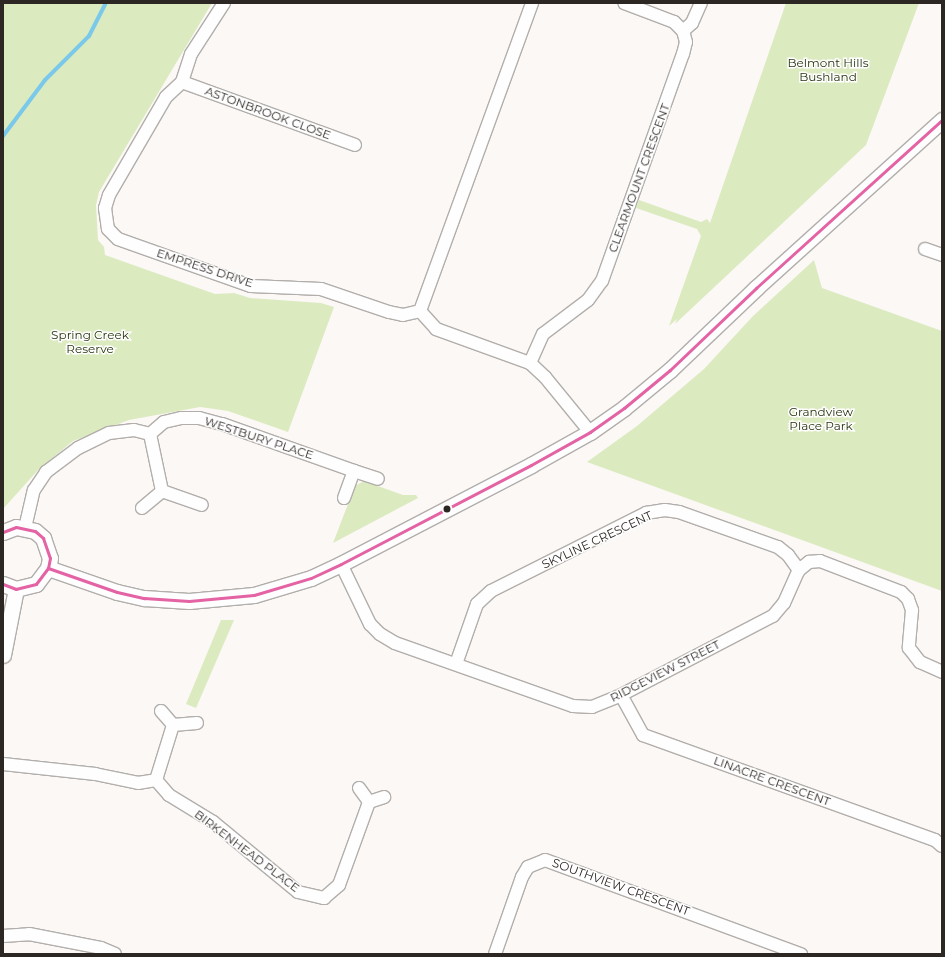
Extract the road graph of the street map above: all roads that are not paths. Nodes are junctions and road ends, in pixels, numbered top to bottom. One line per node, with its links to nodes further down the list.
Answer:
1 (224, 3): 6 (street, EMPRESS DRIVE)
2 (532, 3): 11 (street)
3 (624, 3): 5 (street)
4 (701, 3): 5 (street)
5 (683, 31): 12 (street, CLEARMOUNT CRESCENT)
6 (182, 82): 8 (street, ASTONBROOK CLOSE); 11 (street, EMPRESS DRIVE)
7 (942, 120): 13 (street)
8 (355, 145)
9 (925, 249): 10 (street)
10 (942, 255)
11 (420, 311): 12 (street)
12 (530, 363): 13 (street)
13 (590, 432): 23 (street)
14 (150, 434): 15 (street, WESTBURY PLACE); 17 (street); 21 (street)
15 (354, 471): 16 (street, WESTBURY PLACE); 18 (street)
16 (378, 479)
17 (162, 491): 19 (street); 20 (street)
18 (344, 498)
19 (202, 505)
20 (142, 508)
21 (25, 528): 22 (street); 24 (street)
22 (3, 532)
23 (341, 564): 24 (street); 28 (street, RIDGEVIEW STREET)
24 (48, 568): 26 (street)
25 (799, 570): 28 (street, SKYLINE CRESCENT); 29 (street); 30 (street, RIDGEVIEW STREET)
26 (10, 586): 27 (street)
27 (3, 655)
28 (456, 664): 30 (street, RIDGEVIEW STREET)
29 (942, 672)
30 (621, 695): 39 (street, LINACRE CRESCENT)
31 (161, 711): 33 (street)
32 (197, 723): 33 (street)
33 (173, 725): 35 (street)
34 (3, 764): 35 (street)
35 (156, 780): 38 (street, BIRKENHEAD PLACE)
36 (359, 788): 38 (street)
37 (384, 797): 38 (street)
38 (369, 802)
39 (942, 846)
40 (3, 936): 41 (street)
41 (115, 954)
42 (495, 954): 43 (street, SOUTHVIEW CRESCENT)
43 (801, 954)

